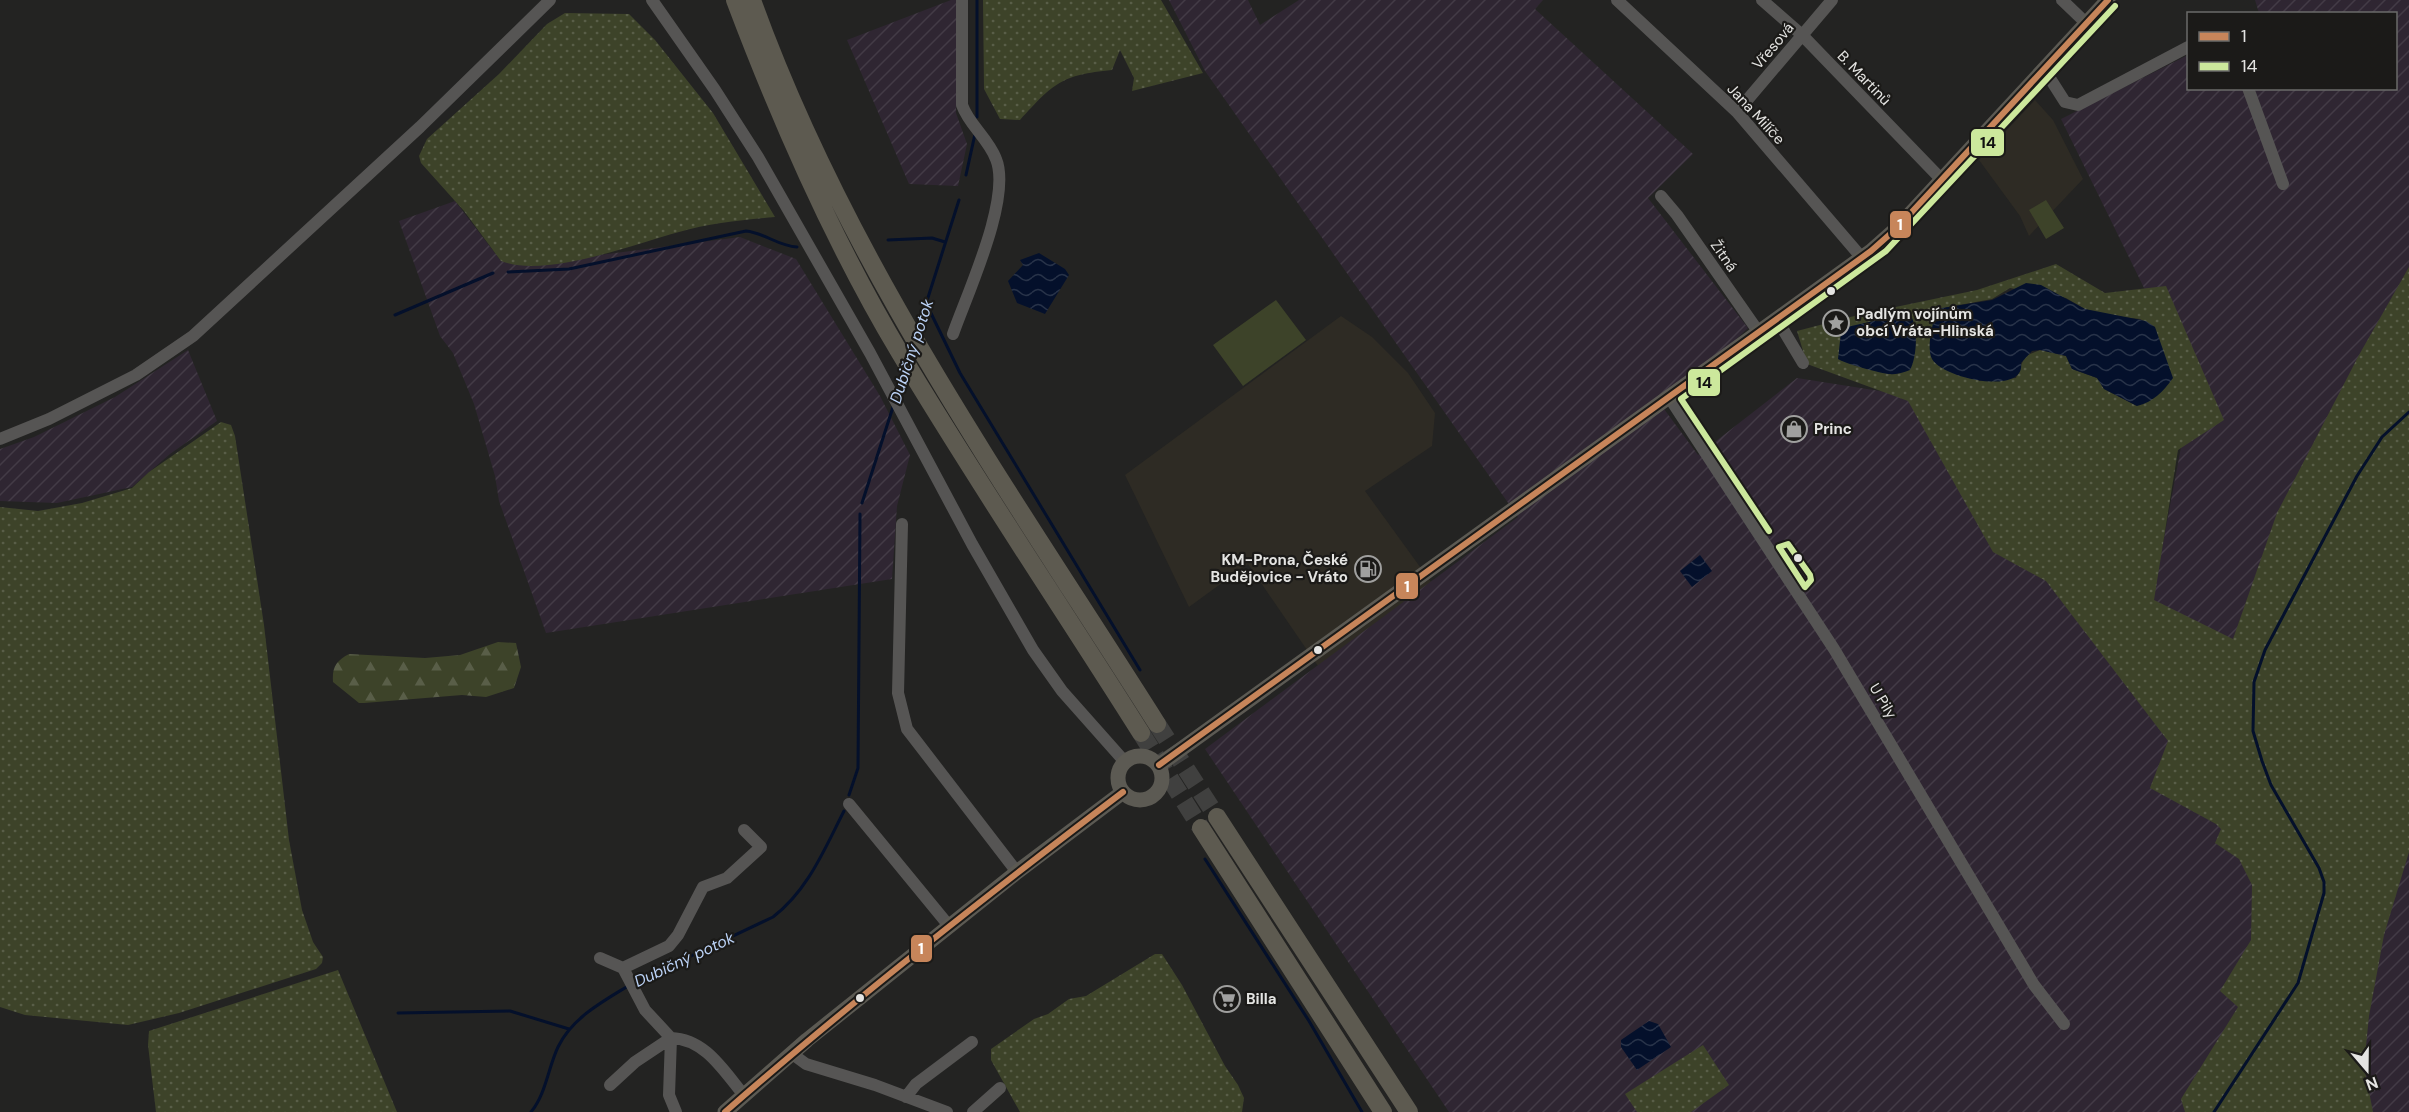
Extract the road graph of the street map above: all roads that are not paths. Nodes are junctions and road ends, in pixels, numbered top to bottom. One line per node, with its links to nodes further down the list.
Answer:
1 (550, 0): 26 (street)
2 (652, 0): 30 (street)
3 (735, 0): 29 (highway)
4 (753, 0): 28 (highway)
5 (962, 0): 22 (street)
6 (1617, 0): 16 (street, Jana Milíče)
7 (1762, 0): 12 (street, B. Martinů)
8 (1832, 0): 12 (street, Vřesová)
9 (2062, 0): 11 (street)
10 (2108, 0): 11 (main road)
11 (2086, 23): 14 (main road)
12 (1802, 35): 16 (street, Vřesová); 17 (street, B. Martinů)
13 (2187, 48): 14 (street)
14 (2044, 69): 17 (main road)
15 (2249, 90): 18 (street)
16 (1737, 112): 20 (street, Jana Milíče)
17 (1942, 180): 20 (main road)
18 (2283, 184)
19 (1661, 196): 23 (street, Žitná)
20 (1862, 258): 21 (main road)
21 (1778, 321): 23 (main road); 24 (street)
22 (953, 334)
23 (1760, 334): 25 (main road)
24 (1803, 363)
25 (1669, 397): 31 (main road); 41 (street, U Pily)
26 (0, 439)
27 (902, 524): 37 (street)
28 (1157, 724)
29 (1141, 734)
30 (1125, 762): 31 (main road); 32 (main road)
31 (1159, 765): 32 (main road)
32 (1123, 792): 37 (main road)
33 (849, 804): 38 (street)
34 (1217, 817): 54 (highway)
35 (1201, 828): 53 (highway)
36 (744, 830): 40 (street)
37 (1017, 872): 38 (main road)
38 (950, 927): 44 (main road)
39 (600, 958): 40 (street)
40 (622, 968): 42 (street)
41 (2064, 1024)
42 (671, 1038): 45 (street); 47 (street); 49 (street)
43 (972, 1041): 48 (street)
44 (792, 1053): 47 (main road); 48 (street)
45 (610, 1085)
46 (1000, 1088): 52 (street)
47 (743, 1094): 50 (main road)
48 (906, 1097): 51 (street)
49 (676, 1112)
50 (725, 1112)
51 (947, 1112)
52 (973, 1112)
53 (1383, 1112)
54 (1408, 1112)

